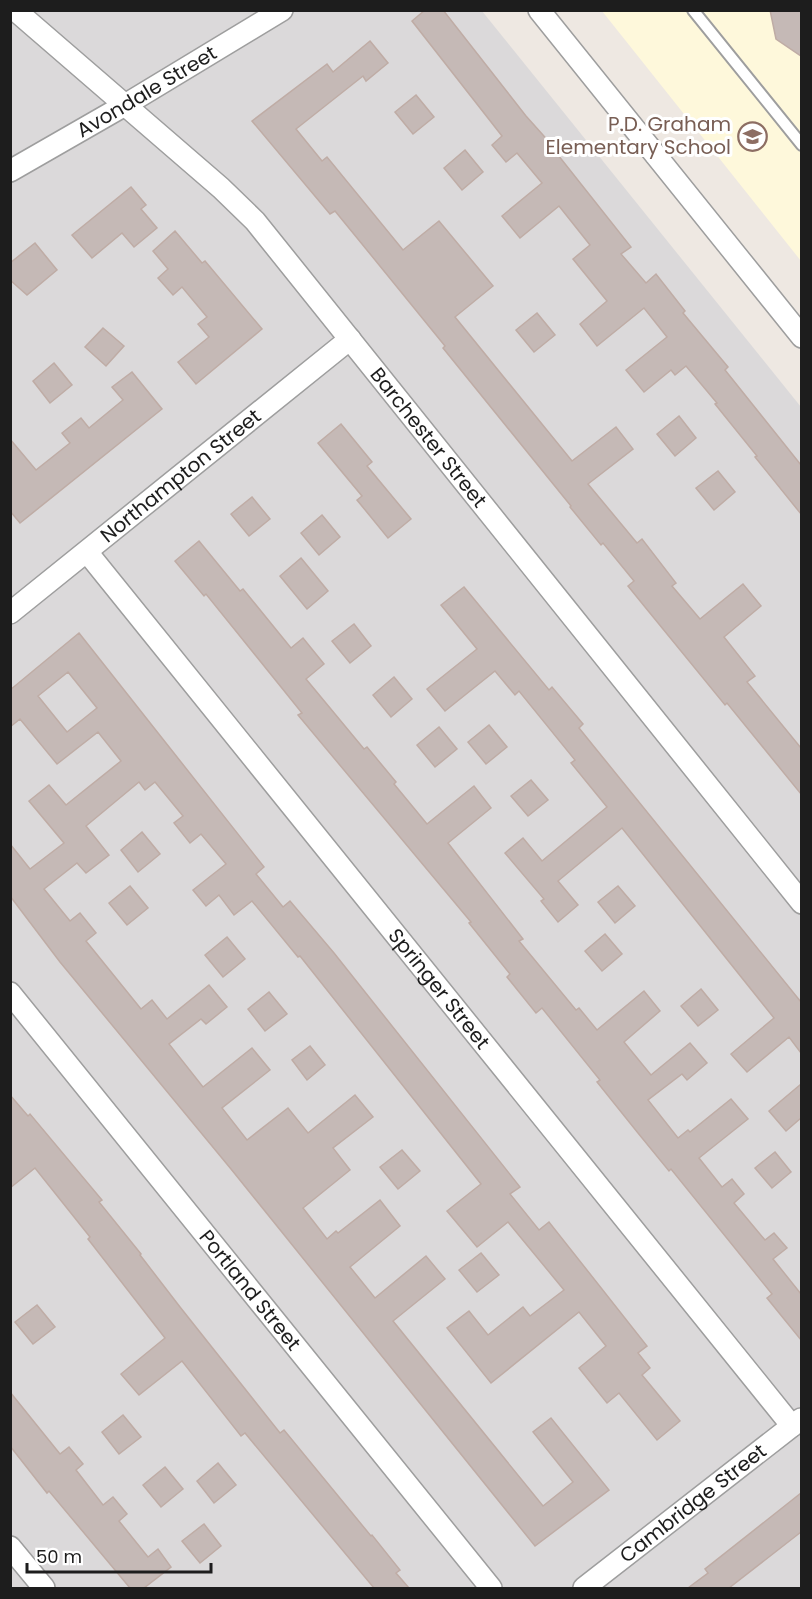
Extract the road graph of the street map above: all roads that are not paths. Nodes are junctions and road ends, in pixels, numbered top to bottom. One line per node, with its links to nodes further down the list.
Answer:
1 (15, 10): 5 (street, Barchester Street)
2 (282, 10): 5 (street, Avondale Street)
3 (693, 10): 6 (lane)
4 (539, 11): 8 (street)
5 (125, 105): 7 (street, Avondale Street); 9 (street, Barchester Street)
6 (801, 144)
7 (10, 171)
8 (800, 333)
9 (350, 339): 10 (street, Northampton Street); 12 (street, Barchester Street)
10 (87, 552): 11 (street, Northampton Street); 14 (street, Springer Street)
11 (10, 612)
12 (801, 903)
13 (10, 993): 17 (street, Portland Street)
14 (796, 1422): 18 (street, Cambridge Street)
15 (10, 1547): 16 (street)
16 (44, 1588)
17 (491, 1588)
18 (584, 1588)

